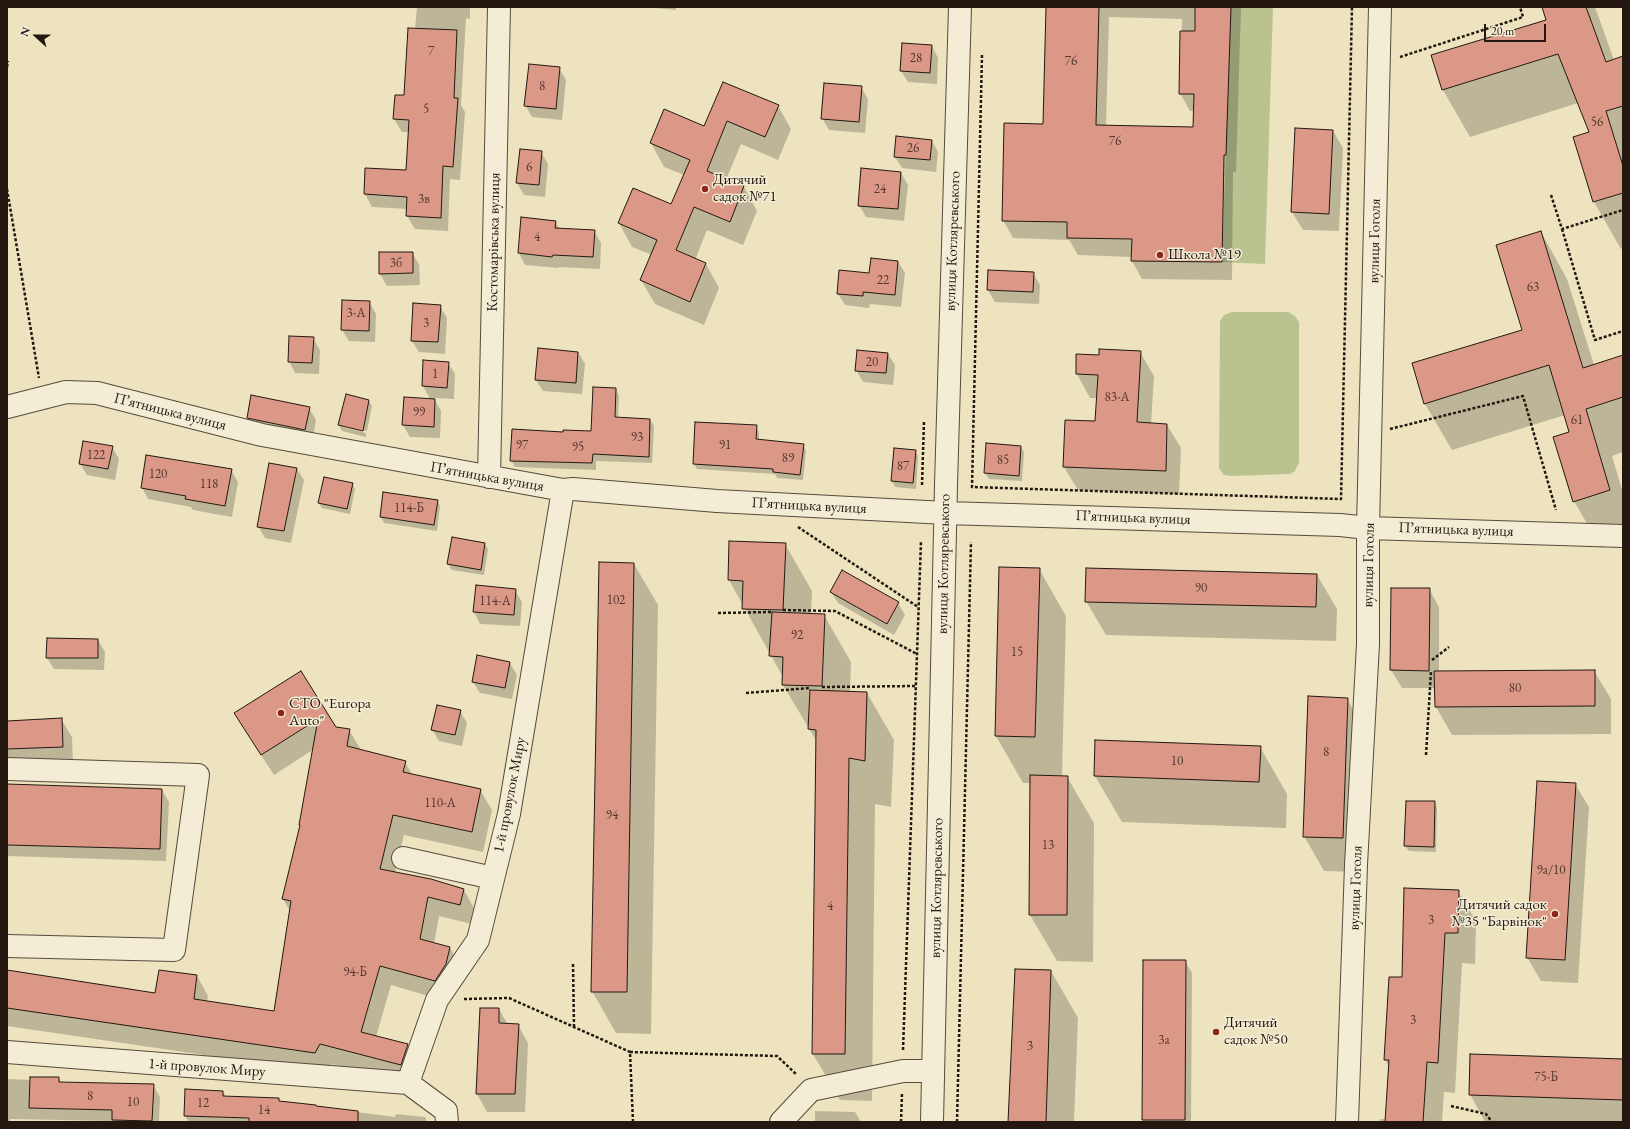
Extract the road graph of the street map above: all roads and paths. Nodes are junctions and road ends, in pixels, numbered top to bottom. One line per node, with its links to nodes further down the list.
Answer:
1 (498, 7): 18 (street, Костомарівська вулиця)
2 (960, 7): 21 (street, вулиця Котляревського)
3 (1352, 7): 6 (path)
4 (1380, 7): 23 (street, вулиця Гоголя)
5 (1520, 7): 7 (path)
6 (982, 54)
7 (1395, 58)
8 (8, 61): 9 (path)
9 (7, 67)
10 (7, 189): 15 (path)
11 (1551, 195): 13 (path)
12 (1623, 210): 13 (path)
13 (1562, 229): 14 (path)
14 (1623, 331)
15 (43, 398): 16 (street, Пʼятницька вулиця); 18 (street, Пʼятницька вулиця)
16 (7, 407)
17 (1386, 430): 20 (path)
18 (489, 477): 19 (street, Пʼятницька вулиця)
19 (563, 490): 21 (street, Пʼятницька вулиця); 42 (street, 1-й провулок Миру)
20 (1556, 510)
21 (946, 514): 23 (street, Пʼятницька вулиця); 50 (street, вулиця Котляревського)
22 (794, 524): 27 (path)
23 (1368, 528): 24 (street, Пʼятницька вулиця); 60 (street, вулиця Гоголя)
24 (1623, 536)
25 (921, 541): 27 (path)
26 (971, 542): 59 (path)
27 (918, 606): 32 (path)
28 (783, 610): 32 (path)
29 (772, 612): 30 (path)
30 (718, 613)
31 (1449, 647): 33 (path)
32 (917, 654): 35 (path)
33 (1432, 660)
34 (1431, 671): 39 (path)
35 (916, 686): 36 (path); 49 (path)
36 (822, 687)
37 (810, 688): 38 (path)
38 (746, 693)
39 (1426, 755)
40 (7, 769): 43 (street)
41 (403, 858): 42 (street)
42 (493, 878): 45 (street, 1-й провулок Миру)
43 (7, 946)
44 (573, 964): 46 (path)
45 (437, 1000): 46 (path); 51 (street, 1-й провулок Миру)
46 (574, 1027): 48 (path)
47 (7, 1052): 51 (street, 1-й провулок Миру)
48 (630, 1052): 52 (path); 55 (path)
49 (903, 1071): 50 (street); 52 (street); 57 (path)
50 (933, 1071): 58 (street, вулиця Котляревського)
51 (408, 1083): 54 (street)
52 (811, 1090): 56 (street)
53 (1451, 1106): 61 (path)
54 (447, 1122)
55 (633, 1122)
56 (781, 1122)
57 (901, 1122)
58 (932, 1122)
59 (957, 1122)
60 (1346, 1122)
61 (1492, 1122)

